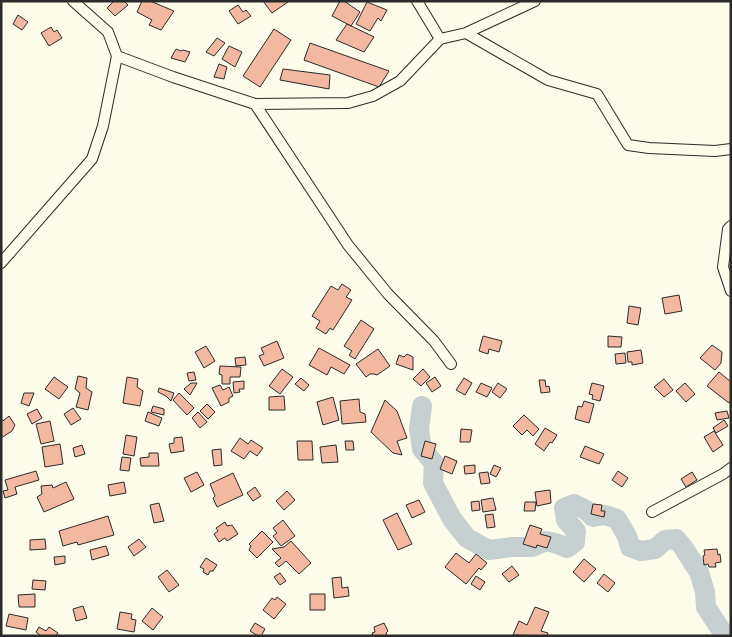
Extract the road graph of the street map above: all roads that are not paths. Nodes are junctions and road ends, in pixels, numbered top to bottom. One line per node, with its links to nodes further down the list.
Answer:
1 (73, 1): 6 (street)
2 (417, 1): 5 (street)
3 (535, 1): 4 (street)
4 (466, 33): 5 (street); 8 (street)
5 (440, 39): 7 (street)
6 (117, 56): 7 (street); 10 (street)
7 (255, 104): 12 (street)
8 (731, 149)
9 (731, 226): 11 (street)
10 (1, 262)
11 (731, 291)
12 (451, 364)
13 (731, 468): 14 (street)
14 (652, 512)

